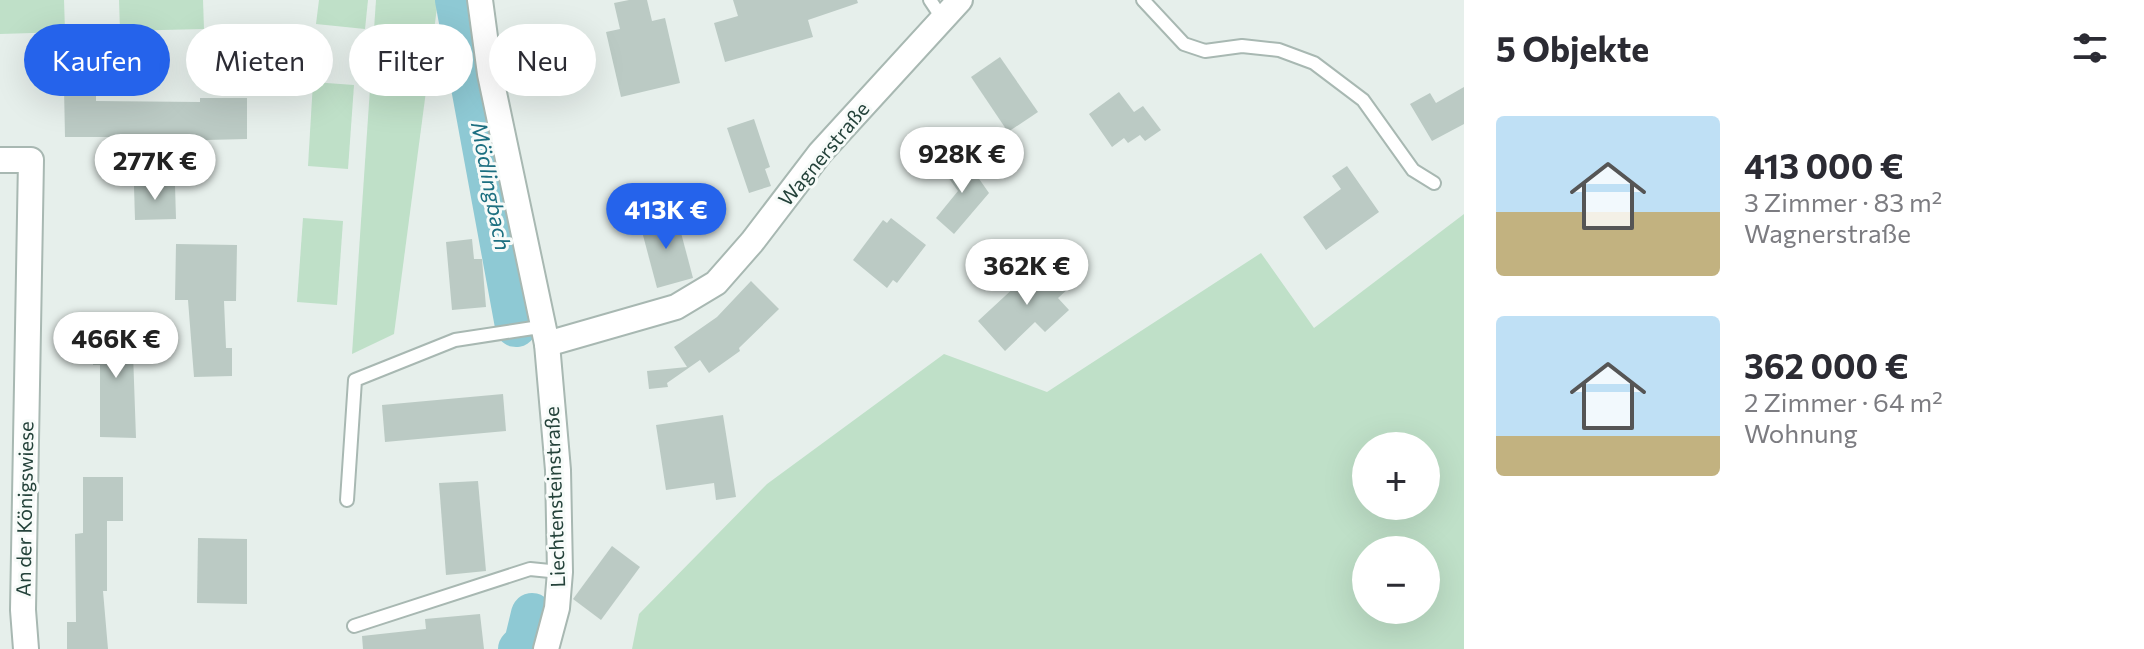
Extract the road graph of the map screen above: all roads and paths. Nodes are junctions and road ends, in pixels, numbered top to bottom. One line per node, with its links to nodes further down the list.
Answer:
1 (480, 0): 7 (street, Liechtensteinstraße)
2 (960, 0): 4 (street, Wagnerstraße)
3 (1143, 0): 6 (lane)
4 (936, 9): 7 (street, Wagnerstraße)
5 (0, 160): 11 (street, An der Königswiese)
6 (1434, 183)
7 (541, 334): 8 (lane); 9 (street, Liechtensteinstraße)
8 (347, 500)
9 (560, 572): 10 (lane); 12 (street, Liechtensteinstraße)
10 (354, 626)
11 (26, 649)
12 (546, 649)

